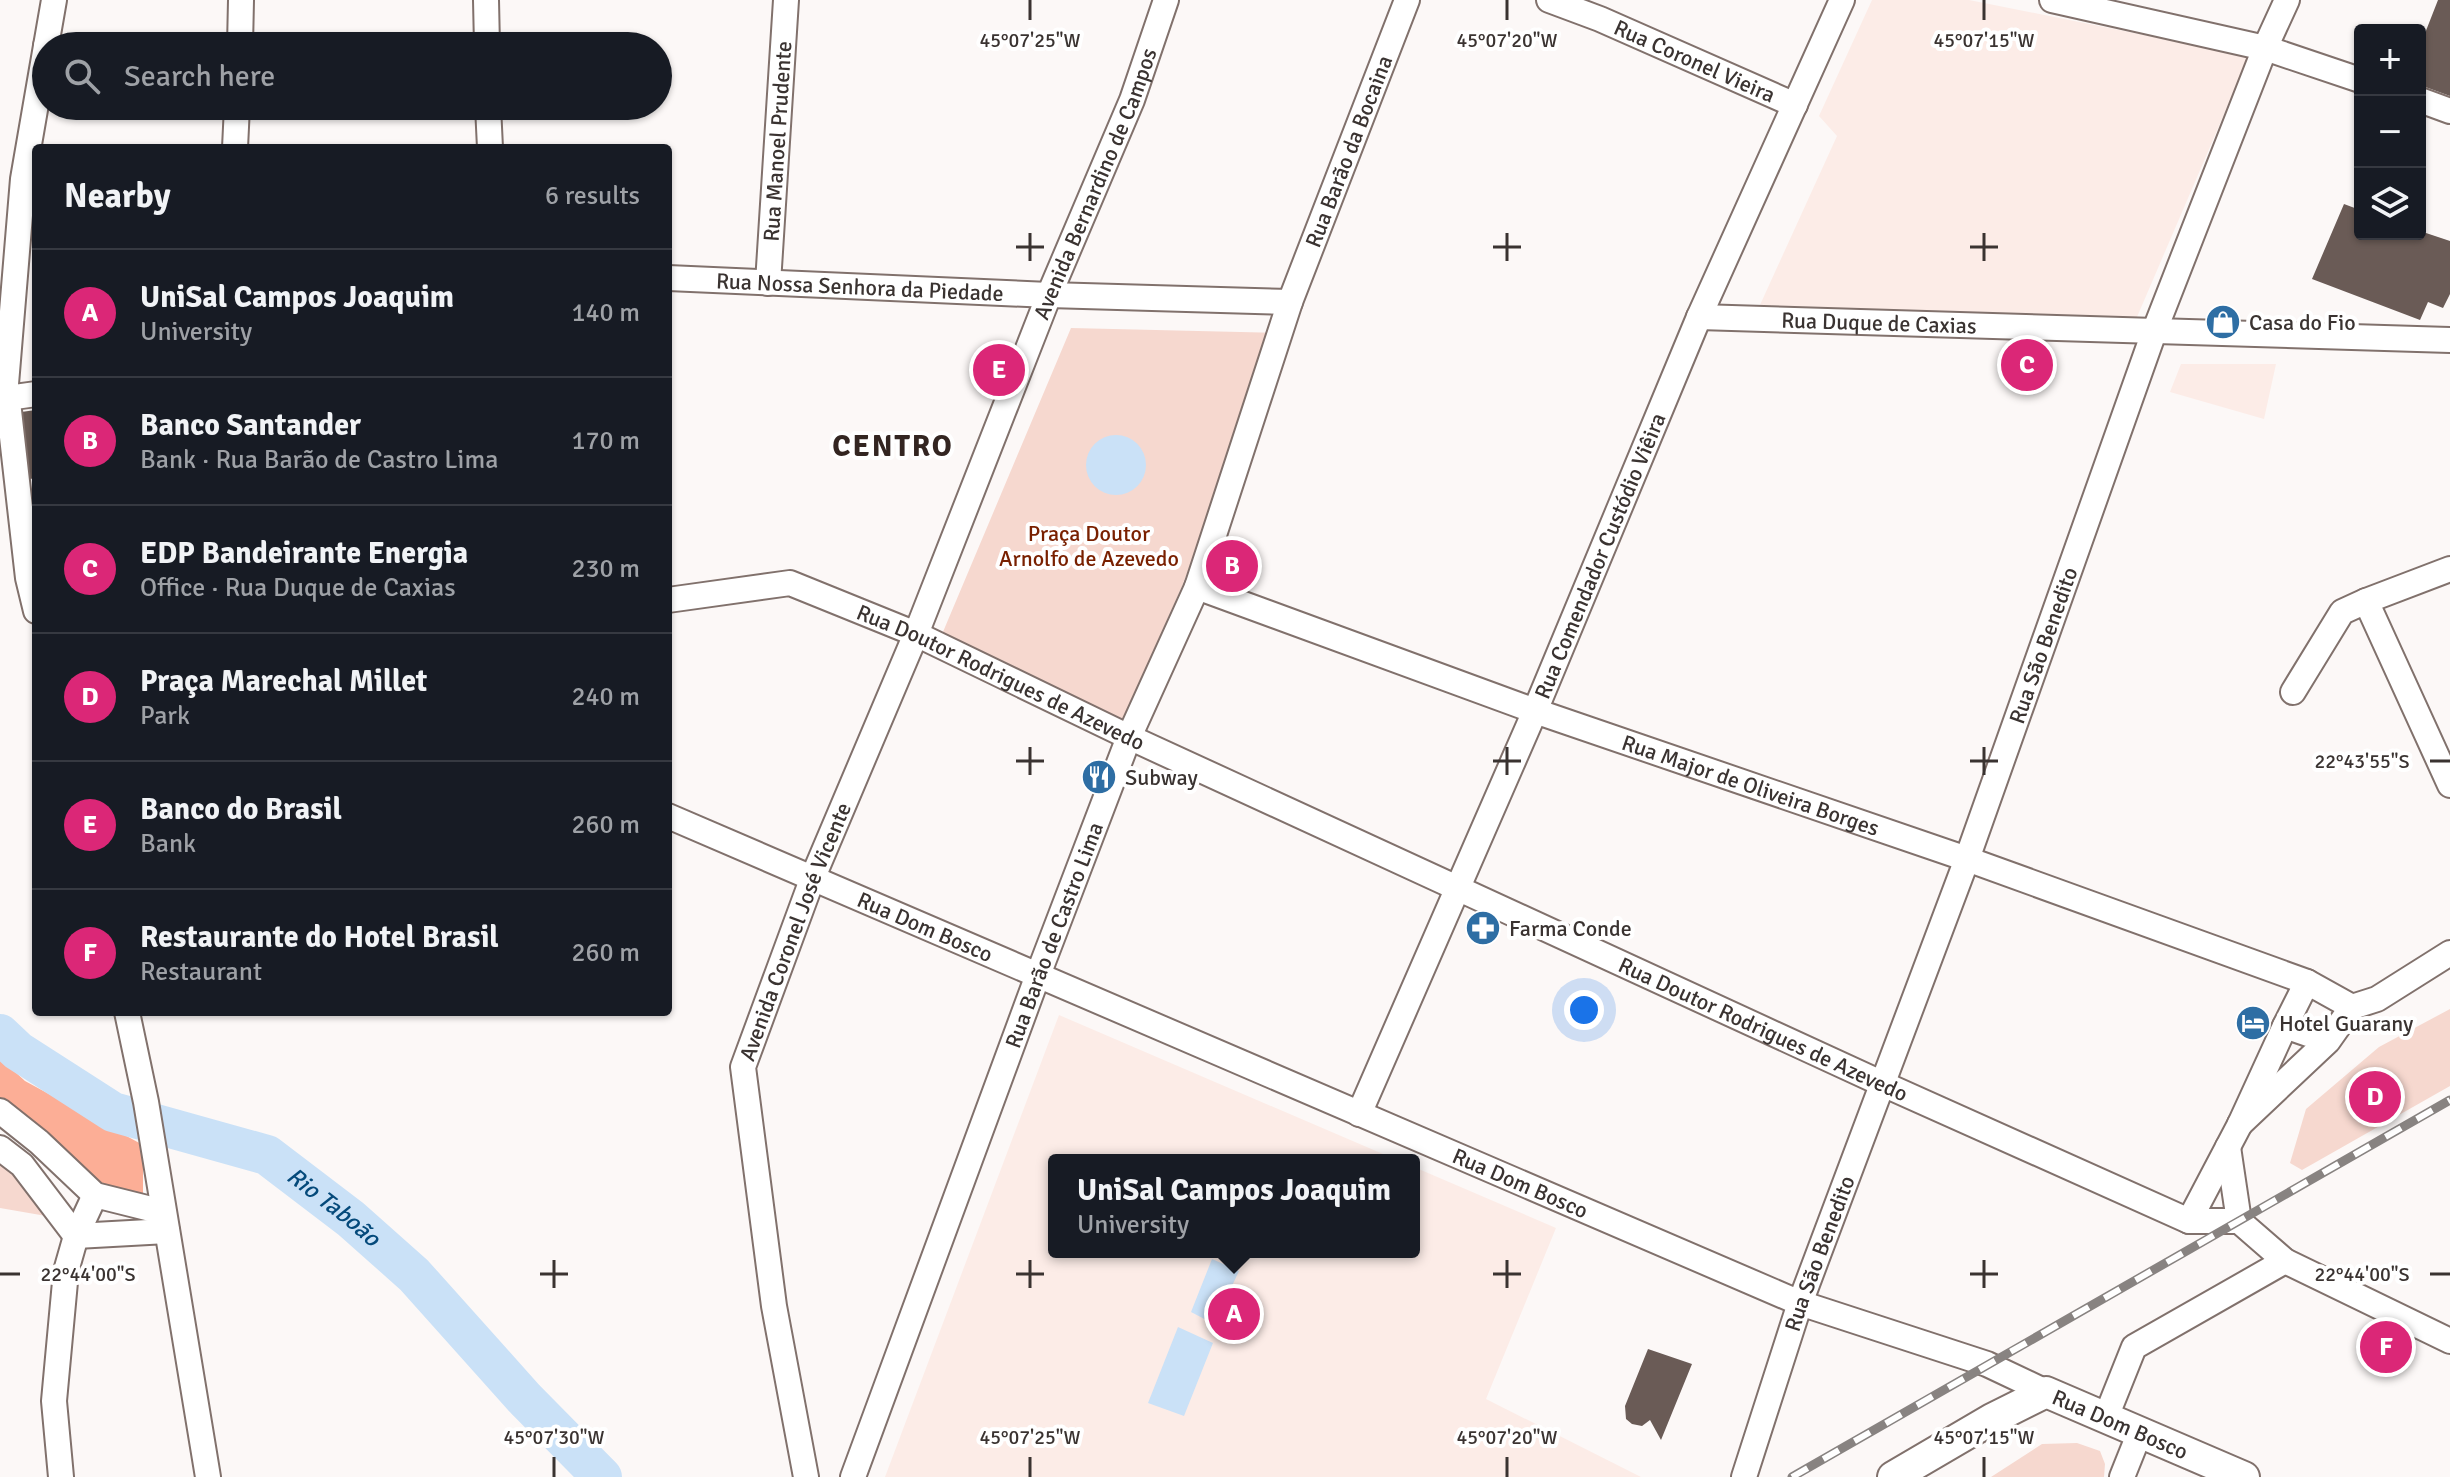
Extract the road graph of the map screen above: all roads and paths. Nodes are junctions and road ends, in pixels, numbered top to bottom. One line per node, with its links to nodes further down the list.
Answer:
1 (54, 0): 12 (street)
2 (241, 0): 13 (street)
3 (486, 0): 14 (street)
4 (786, 0): 28 (street, Rua Manoel Prudente)
5 (1166, 0): 29 (street, Avenida Bernardino de Campos)
6 (1407, 0): 30 (street, Rua Barão da Bocaina)
7 (1549, 0): 11 (street, Rua Coronel Vieira)
8 (1842, 0): 19 (street, Rua Comendador Custódio Viêira)
9 (2052, 0): 15 (street)
10 (2287, 0): 15 (street, Rua São Benedito)
11 (1603, 10): 19 (street, Rua Coronel Vieira)
12 (48, 32)
13 (240, 32)
14 (487, 32)
15 (2265, 48): 16 (street); 33 (street, Rua São Benedito)
16 (2354, 78)
17 (32, 100): 25 (street)
18 (2426, 102): 20 (street)
19 (1795, 105): 32 (street, Rua Comendador Custódio Viêira)
20 (2450, 111)
21 (236, 120): 23 (street)
22 (489, 120): 24 (street)
23 (235, 144)
24 (490, 144)
25 (12, 178): 26 (street)
26 (28, 217): 31 (street)
27 (672, 278): 28 (street, Rua Nossa Senhora da Piedade)
28 (768, 283): 29 (street, Rua Nossa Senhora da Piedade)
29 (1049, 295): 30 (street, Rua Nossa Senhora da Piedade); 43 (street, Avenida Bernardino de Campos)
30 (1290, 302): 39 (street, Rua Barão de Castro Lima)
31 (24, 308): 36 (street)
32 (1699, 317): 33 (street, Rua Duque de Caxias); 45 (street, Rua Comendador Custódio Viêira)
33 (2154, 332): 34 (street, Rua Duque de Caxias); 49 (street, Rua São Benedito)
34 (2450, 340)
35 (32, 388): 36 (street)
36 (3, 392): 37 (street); 40 (street)
37 (32, 394)
38 (2450, 569): 42 (street)
39 (1197, 587): 45 (street, Rua Major de Oliveira Borges); 46 (street, Rua Barão de Castro Lima)
40 (32, 594)
41 (672, 599): 43 (street, Rua Doutor Rodrigues de Azevedo)
42 (2366, 601): 44 (street); 47 (street)
43 (916, 634): 46 (street, Rua Doutor Rodrigues de Azevedo); 50 (street, Avenida Coronel José Vicente)
44 (2293, 692)
45 (1535, 711): 49 (street, Rua Major de Oliveira Borges); 51 (street, Rua Comendador Custódio Viêira)
46 (1129, 737): 51 (street, Rua Doutor Rodrigues de Azevedo); 53 (street, Rua Barão de Castro Lima)
47 (2450, 785)
48 (672, 818): 50 (street, Rua Dom Bosco)
49 (1967, 859): 54 (street, Rua Major de Oliveira Borges); 59 (street, Rua São Benedito)
50 (813, 877): 53 (street, Rua Dom Bosco); 76 (street, Avenida Coronel José Vicente)
51 (1459, 887): 59 (street, Rua Doutor Rodrigues de Azevedo); 61 (street, Rua Comendador Custódio Viêira)
52 (2450, 953): 55 (street)
53 (1038, 975): 61 (street, Rua Dom Bosco); 79 (street, Rua Barão de Castro Lima)
54 (2307, 982): 55 (street, Rua Major de Oliveira Borges); 57 (street)
55 (2352, 1007): 58 (street)
56 (128, 1016): 66 (street)
57 (2285, 1026): 58 (street); 62 (street)
58 (2328, 1041): 62 (street)
59 (1883, 1084): 67 (street, Rua Doutor Rodrigues de Azevedo); 71 (street, Rua São Benedito)
60 (0, 1111): 65 (street)
61 (1359, 1114): 71 (street, Rua Dom Bosco)
62 (2240, 1124): 63 (street)
63 (2228, 1147): 67 (street); 68 (street)
64 (0, 1148): 69 (street)
65 (95, 1195): 66 (street); 69 (street)
66 (165, 1221): 69 (street); 78 (street)
67 (2189, 1221): 68 (street, Rua Doutor Rodrigues de Azevedo)
68 (2239, 1221): 70 (street)
69 (76, 1236): 77 (street)
70 (2285, 1261): 72 (street); 74 (street)
71 (1800, 1303): 73 (street, Rua Dom Bosco); 80 (street, Rua São Benedito)
72 (2450, 1341)
73 (2046, 1392): 74 (main road, Rua Dom Bosco); 81 (main road)
74 (2106, 1417): 75 (main road, Rua Dom Bosco)
75 (2140, 1432): 82 (street); 83 (main road, Rua Dom Bosco)
76 (810, 1475)
77 (61, 1477)
78 (208, 1477)
79 (853, 1477)
80 (1744, 1477)
81 (1893, 1477)
82 (2122, 1477)
83 (2244, 1477)

